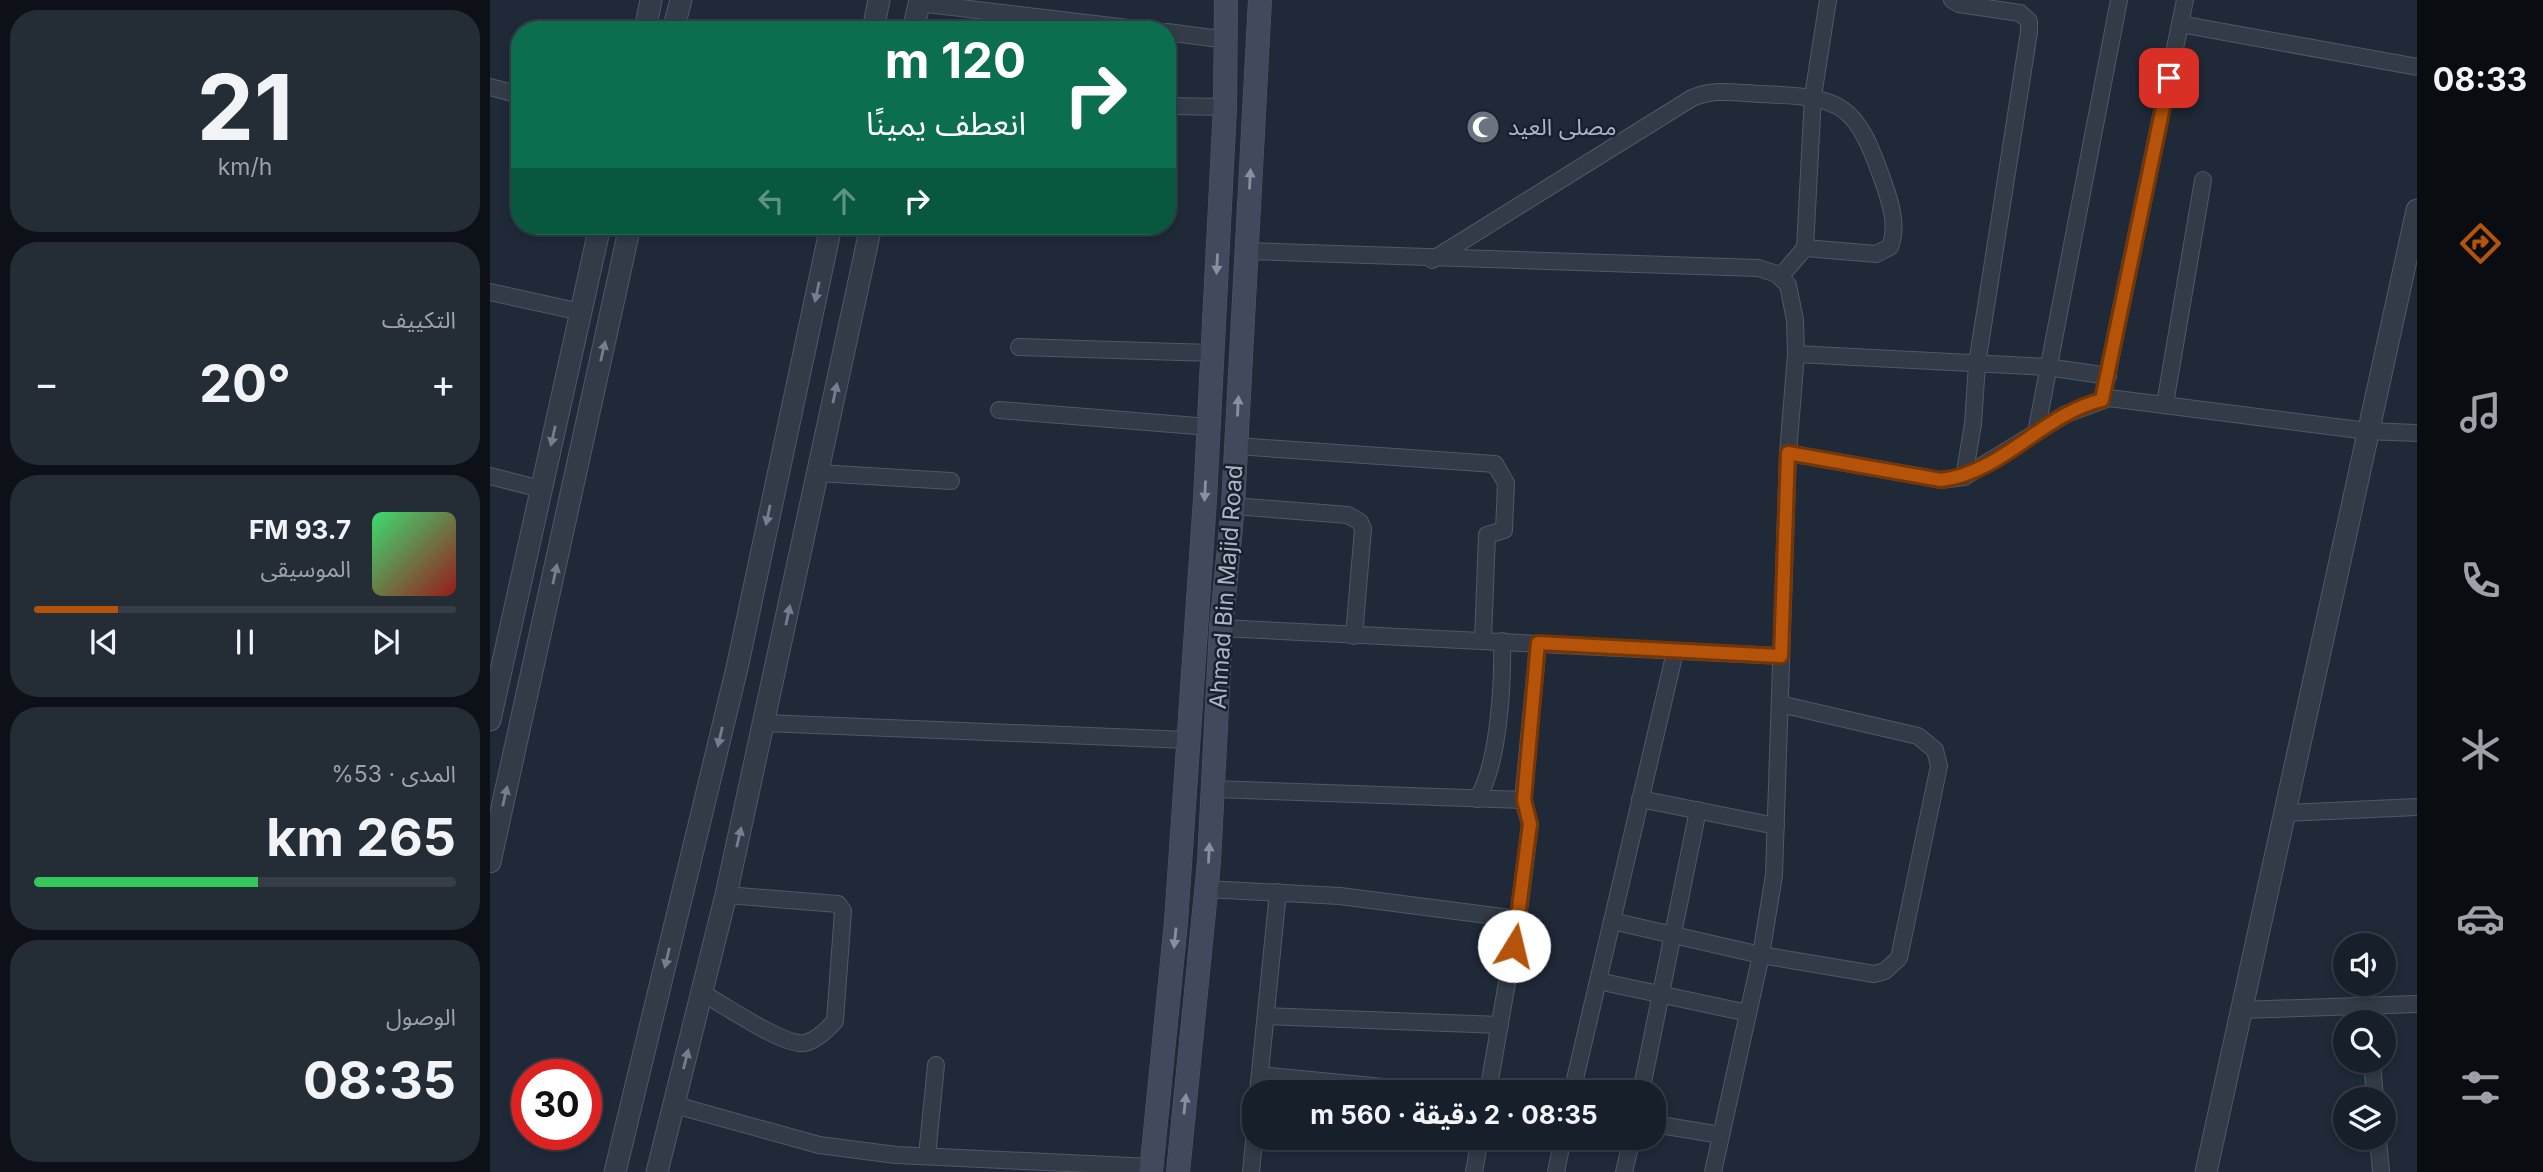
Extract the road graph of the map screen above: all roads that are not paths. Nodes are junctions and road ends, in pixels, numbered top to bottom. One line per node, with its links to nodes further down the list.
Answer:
1 (652, 0): 11 (street)
2 (681, 0): 12 (street)
3 (879, 0): 13 (street)
4 (1226, 0): 18 (main road, Ahmad Bin Majid Road)
5 (1260, 0): 32 (main road, Ahmad Bin Majid Road, one-way to 5)
6 (1828, 0): 22 (street)
7 (1952, 0): 40 (street)
8 (2119, 0): 41 (street)
9 (2185, 0): 16 (street)
10 (917, 1): 14 (street); 15 (street)
11 (647, 21)
12 (675, 21)
13 (875, 21)
14 (914, 21)
15 (1074, 21)
16 (2180, 24): 19 (street); 42 (street)
17 (1176, 34): 18 (street)
18 (1227, 40): 24 (main road, Ahmad Bin Majid Road)
19 (2417, 67)
20 (490, 87): 21 (street)
21 (511, 93)
22 (1813, 96): 31 (street); 31 (street); 33 (street)
23 (1176, 106): 24 (street)
24 (1225, 107): 38 (main road, Ahmad Bin Majid Road, one-way to 38)
25 (2203, 180): 44 (street)
26 (2417, 210): 47 (street)
27 (598, 235): 36 (street)
28 (628, 235): 78 (street, one-way to 28)
29 (829, 235): 113 (street, one-way to 113)
30 (869, 235): 52 (street, one-way to 30)
31 (1805, 248): 34 (street)
32 (1247, 251): 33 (street); 50 (main road, Ahmad Bin Majid Road, one-way to 32)
33 (1432, 260): 34 (street)
34 (1780, 277): 39 (street)
35 (490, 292): 36 (street)
36 (581, 312): 56 (street, one-way to 56)
37 (1019, 347): 38 (street)
38 (1212, 353): 46 (main road, Ahmad Bin Majid Road)
39 (1796, 354): 40 (street); 51 (street)
40 (1977, 364): 41 (street); 54 (street)
41 (2047, 368): 42 (street); 48 (street)
42 (2108, 376): 43 (street)
43 (2102, 400): 44 (street); 48 (street)
44 (2165, 404): 47 (street)
45 (999, 410): 46 (street)
46 (1209, 427): 69 (main road, Ahmad Bin Majid Road, one-way to 69)
47 (2367, 431): 49 (street); 76 (street)
48 (2036, 433): 54 (street)
49 (2417, 433)
50 (1236, 446): 57 (main road, Ahmad Bin Majid Road); 60 (street)
51 (1788, 453): 54 (street); 64 (street)
52 (818, 473): 55 (street); 68 (street, one-way to 52)
53 (490, 476): 56 (street)
54 (1964, 477)
55 (951, 481)
56 (541, 489): 65 (street)
57 (1233, 506): 58 (main road, Ahmad Bin Majid Road); 59 (street)
58 (1221, 628): 59 (street); 70 (main road, Ahmad Bin Majid Road)
59 (1354, 636): 60 (street)
60 (1483, 639): 61 (street)
61 (1502, 641): 62 (street); 71 (street)
62 (1538, 643): 63 (street); 73 (street)
63 (1675, 652): 64 (street); 72 (street)
64 (1781, 656): 66 (street)
65 (495, 677): 67 (street)
66 (1780, 704): 77 (street); 85 (street)
67 (490, 719)
68 (765, 723): 69 (street); 81 (street, one-way to 68)
69 (1187, 740): 112 (main road, Ahmad Bin Majid Road, one-way to 112)
70 (1213, 789): 71 (street); 79 (main road, Ahmad Bin Majid Road, one-way to 70)
71 (1477, 799): 73 (street)
72 (1640, 799): 75 (street); 83 (street)
73 (1524, 800): 82 (street)
74 (2417, 807): 76 (street)
75 (1698, 810): 77 (street); 84 (street)
76 (2284, 813): 90 (street)
77 (1776, 826): 85 (street)
78 (490, 862)
79 (1206, 889): 80 (street); 115 (main road, Ahmad Bin Majid Road, one-way to 79)
80 (1278, 892): 82 (street); 94 (street)
81 (726, 895): 87 (street); 87 (street)
82 (1518, 919): 95 (street)
83 (1612, 921): 84 (street); 86 (street)
84 (1672, 934): 85 (street); 88 (street)
85 (1761, 955): 92 (street)
86 (1598, 981): 88 (street); 101 (street)
87 (702, 993): 103 (street, one-way to 87)
88 (1660, 993): 92 (street); 102 (street)
89 (2417, 1004): 91 (street)
90 (2239, 1010): 93 (street); 121 (street)
91 (2390, 1010)
92 (1748, 1013): 105 (street)
93 (2333, 1014)
94 (1266, 1016): 95 (street); 97 (street)
95 (1500, 1025): 100 (street)
96 (936, 1065): 111 (street)
97 (1260, 1075): 98 (street); 99 (street)
98 (1259, 1080)
99 (1311, 1080)
100 (1490, 1080)
101 (1575, 1080)
102 (1643, 1080)
103 (675, 1105): 111 (street); 114 (street)
104 (1666, 1126): 105 (street)
105 (1721, 1135): 120 (street)
106 (1253, 1150): 116 (street)
107 (1478, 1150): 117 (street)
108 (1561, 1150): 118 (street)
109 (1629, 1150): 119 (street)
110 (2379, 1150): 122 (street)
111 (927, 1156): 112 (street)
112 (1151, 1170)
113 (615, 1172)
114 (657, 1172)
115 (1178, 1172)
116 (1251, 1172)
117 (1474, 1172)
118 (1556, 1172)
119 (1624, 1172)
120 (1713, 1172)
121 (2206, 1172)
122 (2381, 1172)

